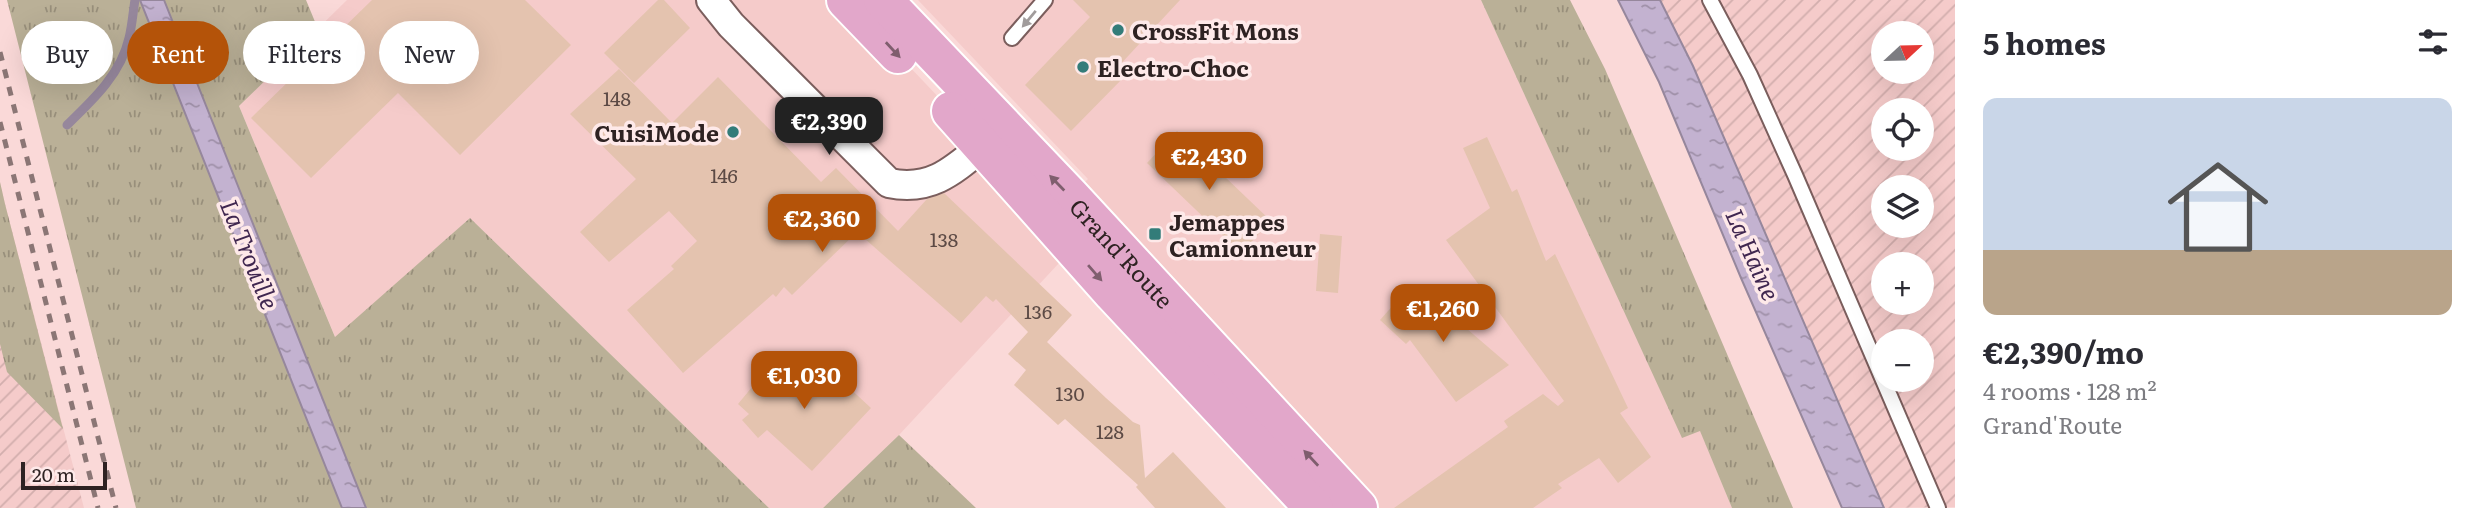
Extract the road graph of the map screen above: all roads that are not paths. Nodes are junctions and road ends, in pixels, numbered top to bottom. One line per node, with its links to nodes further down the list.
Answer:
1 (711, 0): 7 (street)
2 (846, 0): 7 (main road, Grand'Route, one-way to 7)
3 (883, 0): 9 (main road, Grand'Route, one-way to 3)
4 (1045, 0): 6 (lane, one-way to 6)
5 (1710, 0): 10 (lane)
6 (1013, 38)
7 (984, 145): 8 (main road, Grand'Route, one-way to 8)
8 (1314, 508)
9 (1358, 508)
10 (1938, 508)

